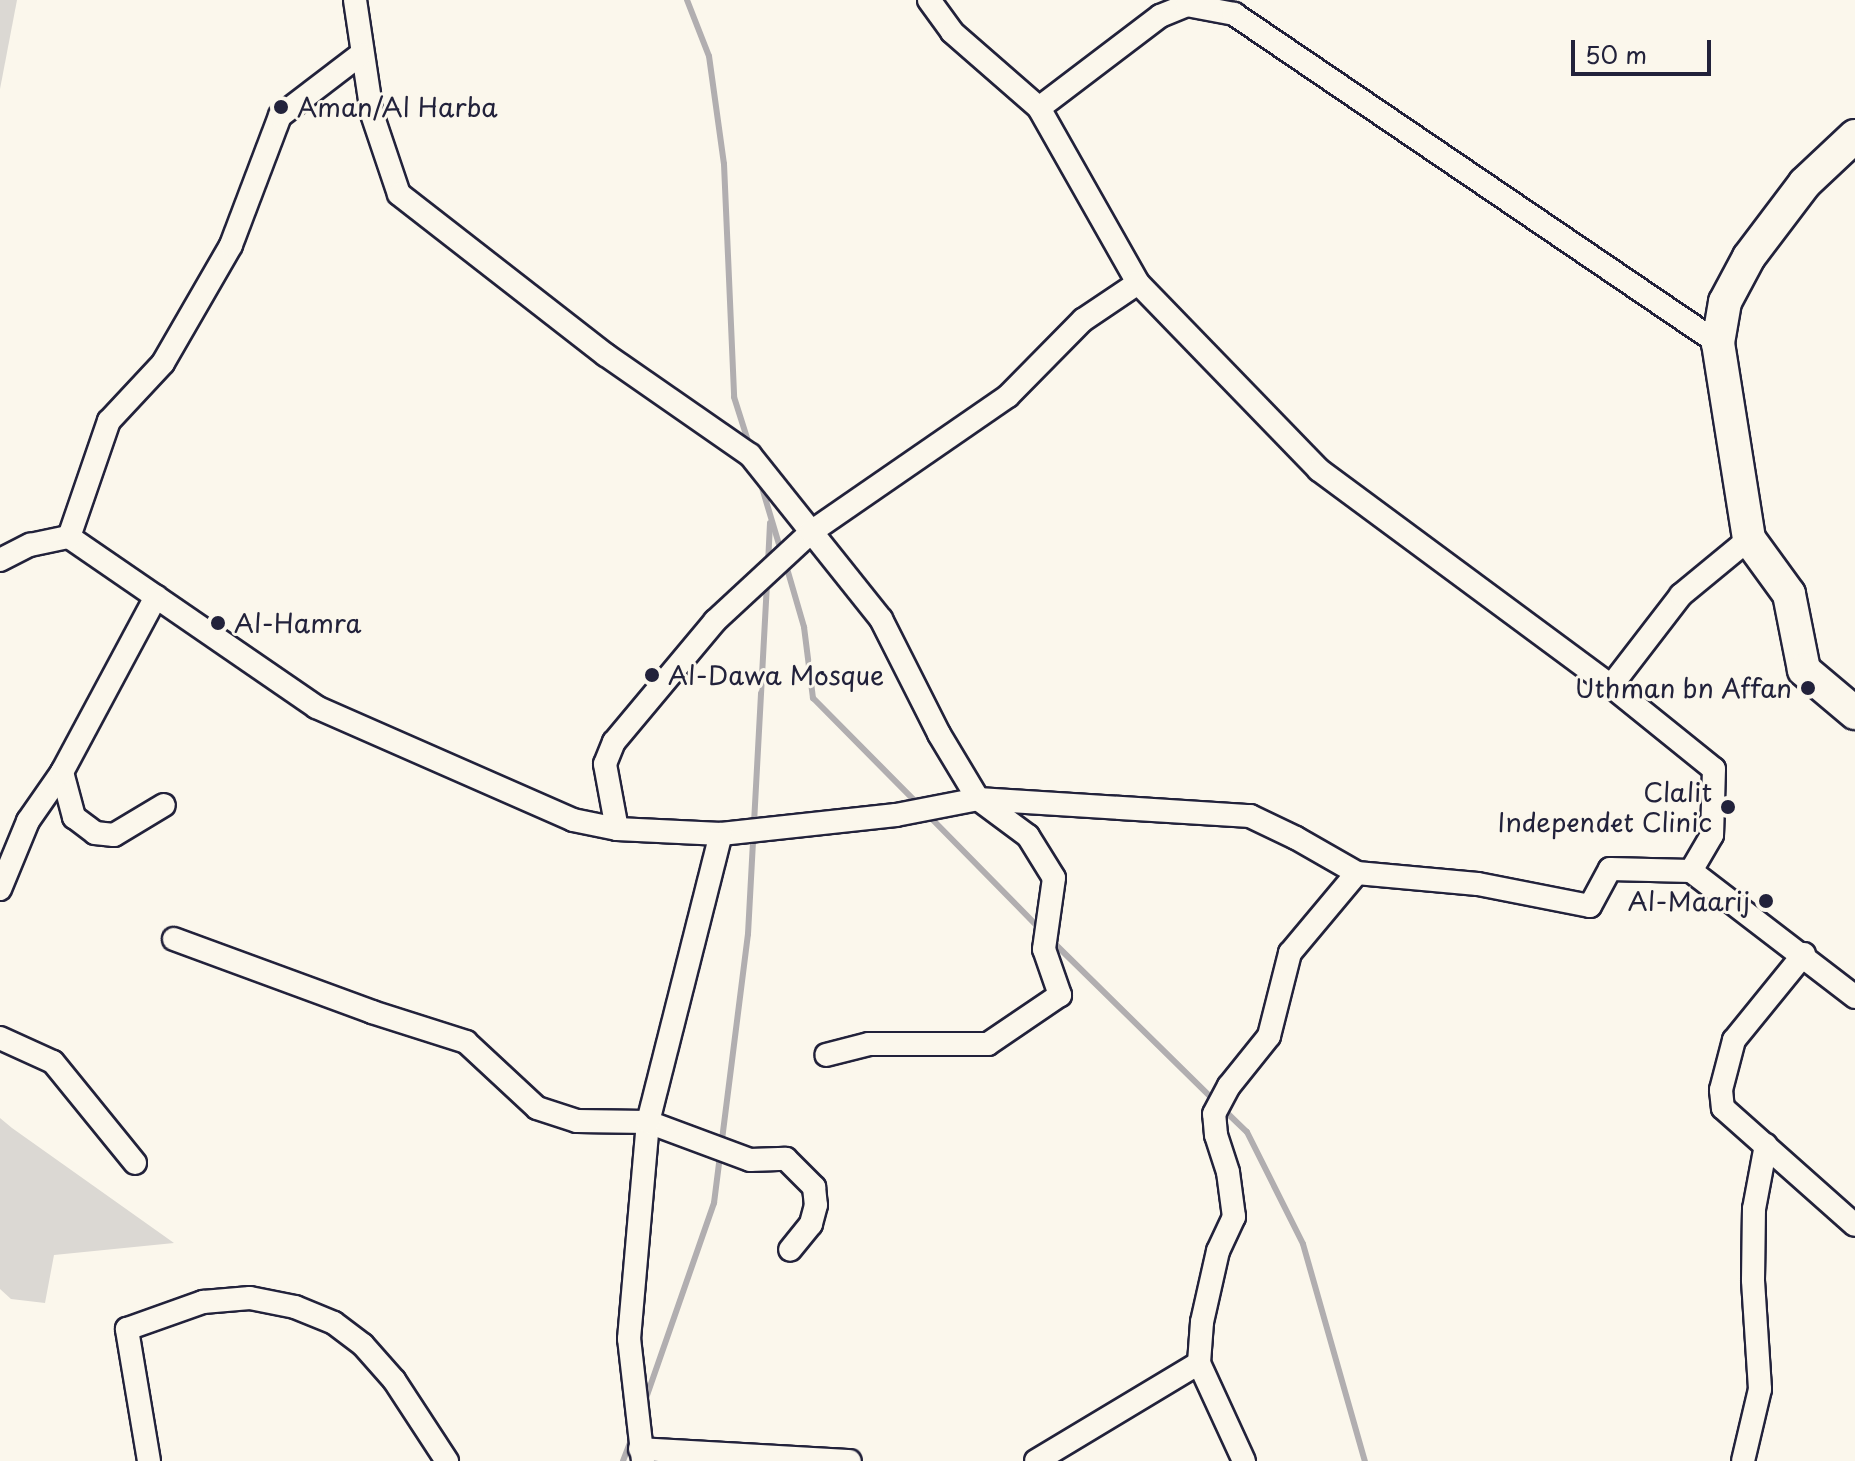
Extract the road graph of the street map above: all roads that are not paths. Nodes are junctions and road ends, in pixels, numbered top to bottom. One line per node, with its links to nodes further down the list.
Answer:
1 (355, 0): 3 (street)
2 (929, 0): 4 (street)
3 (361, 54): 8 (street); 9 (street)
4 (1039, 108): 6 (street); 7 (street)
5 (1855, 136): 7 (street)
6 (1138, 283): 8 (street); 13 (street)
7 (1718, 343): 10 (street)
8 (811, 532): 16 (street); 18 (street)
9 (69, 537): 11 (street); 12 (street)
10 (1749, 539): 13 (street); 14 (street)
11 (0, 560)
12 (156, 597): 15 (street); 18 (street)
13 (1611, 686): 20 (street)
14 (1855, 713)
15 (62, 772): 17 (street); 22 (street)
16 (978, 799): 19 (street); 21 (street); 27 (street)
17 (164, 805)
18 (617, 829): 19 (street)
19 (721, 834): 28 (street)
20 (1691, 871): 21 (street); 24 (street)
21 (1357, 873): 33 (street)
22 (0, 889)
23 (174, 939): 28 (street)
24 (1804, 954): 25 (street); 29 (street)
25 (1855, 997)
26 (0, 1038): 30 (street)
27 (826, 1055)
28 (648, 1122): 32 (street); 34 (street)
29 (1766, 1145): 31 (street); 40 (street)
30 (135, 1163)
31 (1855, 1225)
32 (790, 1250)
33 (1199, 1363): 38 (street); 39 (street)
34 (642, 1455): 37 (street)
35 (149, 1461): 36 (street)
36 (447, 1461)
37 (850, 1461)
38 (1036, 1461)
39 (1244, 1461)
40 (1743, 1461)

